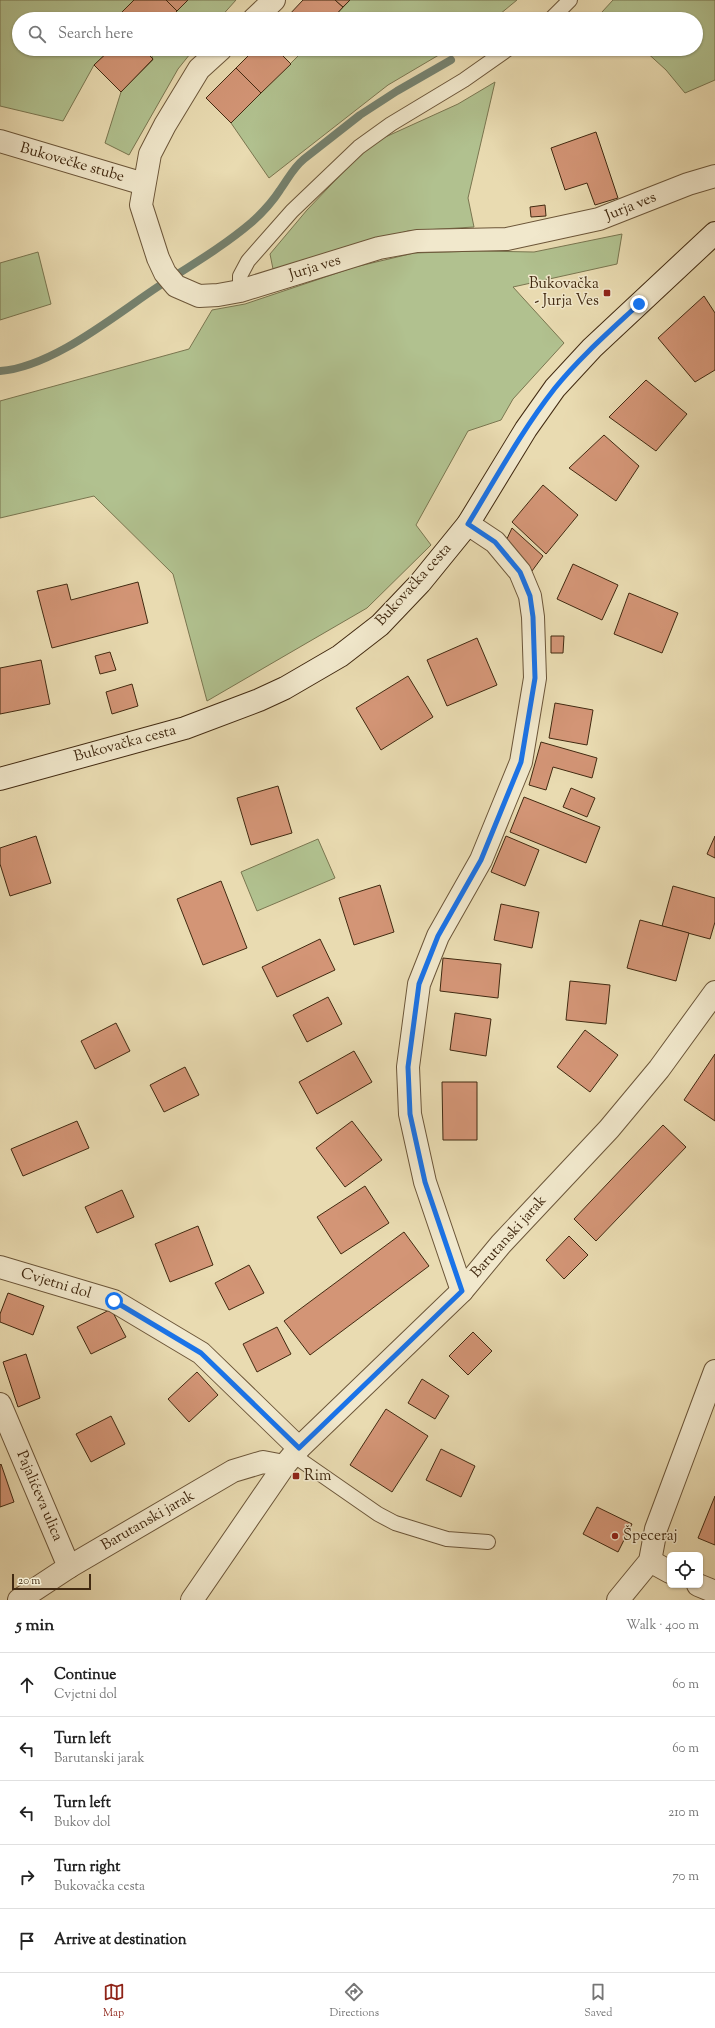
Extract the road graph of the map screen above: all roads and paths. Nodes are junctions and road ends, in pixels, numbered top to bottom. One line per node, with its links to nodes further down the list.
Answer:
1 (274, 0): 3 (street)
2 (570, 0): 4 (lane)
3 (261, 12)
4 (558, 12)
5 (213, 56): 9 (street, Jurja ves)
6 (498, 56): 11 (lane)
7 (0, 140): 9 (street, Bukovečke stube)
8 (715, 176): 11 (street, Jurja ves)
9 (144, 184): 11 (street, Jurja ves)
10 (715, 233): 12 (street, Bukovačka cesta)
11 (240, 291)
12 (468, 524): 13 (street, Bukovačka cesta); 16 (street)
13 (0, 779)
14 (715, 992): 16 (street, Barutanski jarak)
15 (0, 1267): 19 (street, Cvjetni dol)
16 (462, 1291): 19 (street, Barutanski jarak)
17 (715, 1371): 21 (street)
18 (0, 1404): 22 (street, Pajalićeva ulica)
19 (292, 1456): 20 (lane); 22 (street, Barutanski jarak); 27 (street, Barutanski jarak)
20 (488, 1542)
21 (650, 1562): 23 (street); 28 (street)
22 (69, 1567): 26 (street, Barutanski jarak)
23 (667, 1570)
24 (703, 1587): 25 (street)
25 (715, 1592)
26 (19, 1600)
27 (192, 1600)
28 (618, 1600)

